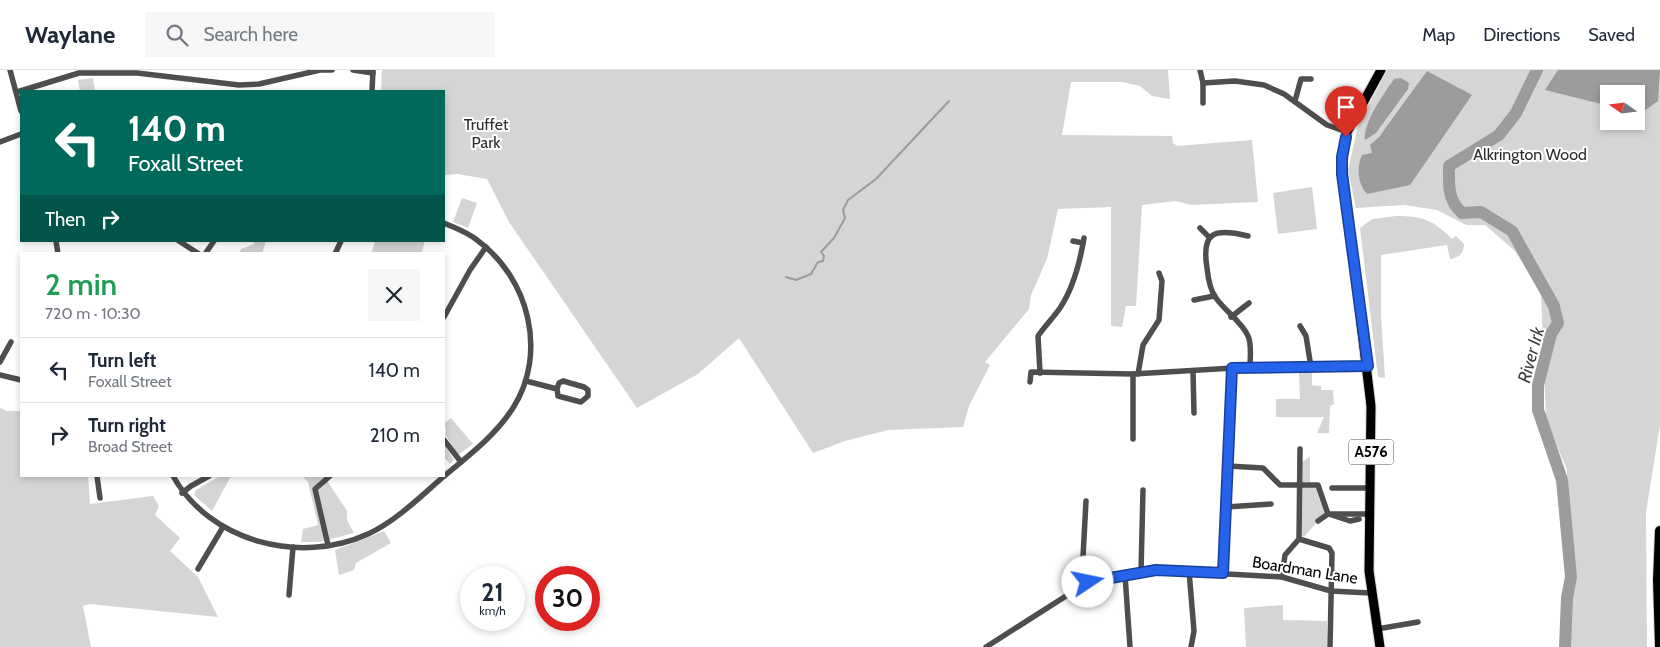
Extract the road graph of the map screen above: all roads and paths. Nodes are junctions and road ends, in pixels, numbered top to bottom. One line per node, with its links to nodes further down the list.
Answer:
1 (10, 70): 13 (street)
2 (183, 70): 8 (street)
3 (332, 70): 8 (street)
4 (353, 70): 7 (street)
5 (1200, 70): 10 (street)
6 (1379, 71): 17 (main road, A576)
7 (374, 72): 12 (street)
8 (182, 77): 11 (street)
9 (1311, 79): 14 (street)
10 (1203, 83): 14 (street); 15 (street)
11 (24, 90)
12 (372, 90)
13 (18, 92): 16 (street)
14 (1295, 101): 17 (street)
15 (1203, 103)
16 (20, 105)
17 (1347, 132): 37 (main road, A576)
18 (20, 134): 19 (street)
19 (0, 142)
20 (445, 223): 26 (street)
21 (1200, 228): 23 (street)
22 (1248, 236): 23 (street)
23 (1210, 237): 29 (street)
24 (1073, 241): 42 (street)
25 (180, 242): 27 (street)
26 (486, 247): 32 (street); 46 (street)
27 (196, 252)
28 (1159, 273): 43 (street)
29 (1214, 296): 30 (street); 33 (street)
30 (1194, 300)
31 (1249, 303): 33 (street)
32 (445, 315)
33 (1231, 317): 38 (street)
34 (1300, 326): 39 (street)
35 (12, 342): 36 (street)
36 (0, 362)
37 (1368, 366): 39 (street); 63 (main road, A576)
38 (1250, 367): 39 (street); 40 (street)
39 (1311, 367)
40 (1232, 368): 41 (street); 54 (street)
41 (1193, 371): 43 (street); 49 (street)
42 (1040, 372): 43 (street); 47 (street)
43 (1136, 374): 50 (street)
44 (0, 375): 45 (street)
45 (20, 380)
46 (526, 381): 48 (street); 53 (street)
47 (1030, 382)
48 (557, 389): 48 (street)
49 (1194, 413)
50 (1133, 439)
51 (445, 441): 53 (street)
52 (1300, 449): 61 (street)
53 (461, 462): 55 (street)
54 (1228, 466): 61 (street); 69 (street)
55 (445, 475)
56 (97, 477): 66 (street)
57 (174, 477): 65 (street)
58 (208, 477): 65 (street)
59 (329, 477): 77 (street)
60 (443, 477): 77 (street)
61 (1299, 484): 70 (street); 76 (street)
62 (1332, 488): 63 (street)
63 (1370, 488): 71 (main road, A576)
64 (1144, 490): 81 (street)
65 (182, 494): 74 (street)
66 (100, 498)
67 (1086, 501): 85 (street)
68 (1271, 504): 69 (street)
69 (1226, 507): 82 (street)
70 (1328, 514): 71 (street); 72 (street); 73 (street)
71 (1370, 514): 87 (main road, A576)
72 (1359, 519)
73 (1318, 521)
74 (223, 527): 78 (street); 79 (street)
75 (1660, 531): 91 (highway)
76 (1299, 539): 84 (street); 86 (street)
77 (328, 545): 78 (street)
78 (293, 548): 88 (street)
79 (198, 569)
80 (1190, 571): 81 (street, Boardman Lane); 82 (street, Boardman Lane); 94 (street)
81 (1141, 572): 83 (street, Boardman Lane)
82 (1223, 573): 84 (street, Boardman Lane)
83 (1125, 576): 85 (street, Boardman Lane); 93 (street)
84 (1282, 577): 86 (street, Boardman Lane)
85 (1088, 582): 92 (street, Boardman Lane)
86 (1331, 591): 87 (street, Boardman Lane); 95 (street)
87 (1370, 593): 90 (main road, A576)
88 (289, 595)
89 (1418, 622): 90 (street)
90 (1377, 629): 96 (main road, A576)
91 (1660, 646)
92 (986, 647)
93 (1130, 647)
94 (1191, 647)
95 (1330, 647)
96 (1380, 647)

